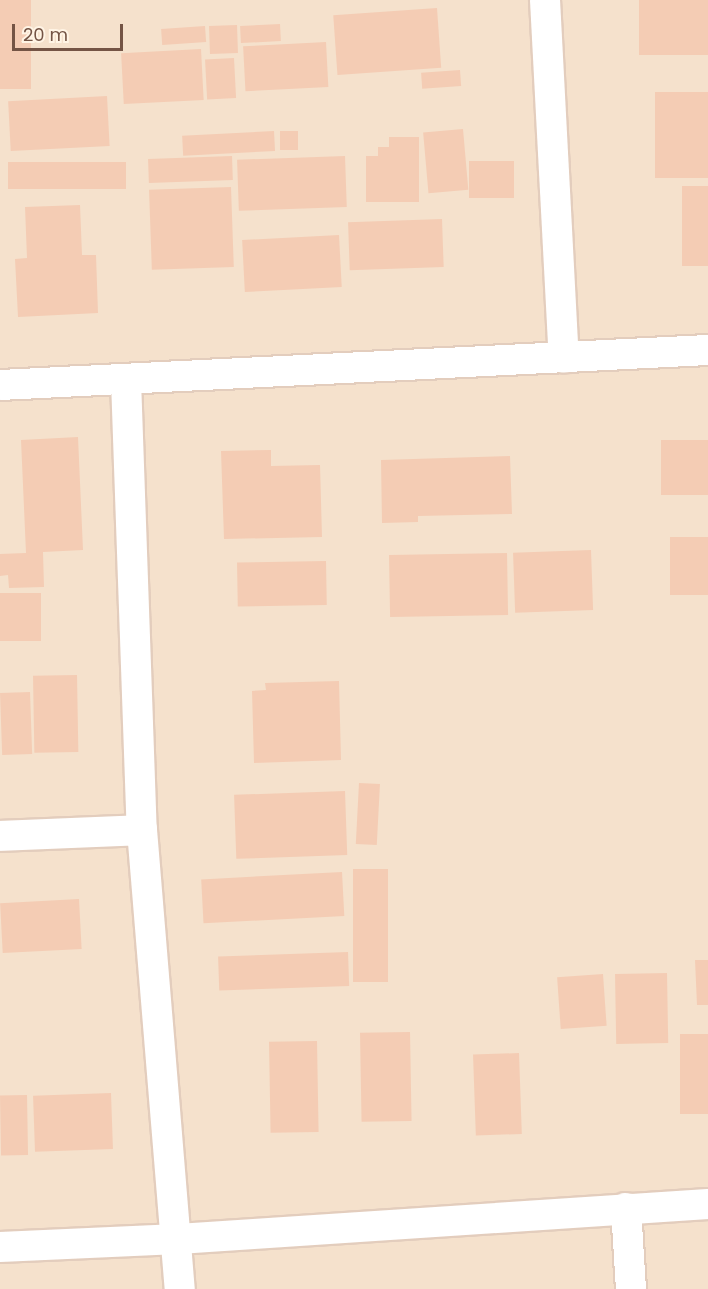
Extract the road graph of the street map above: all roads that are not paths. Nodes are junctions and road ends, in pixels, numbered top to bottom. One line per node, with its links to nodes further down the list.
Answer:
1 (545, 0): 3 (street)
2 (708, 350): 3 (street)
3 (564, 357): 4 (street)
4 (126, 380): 5 (street); 6 (street)
5 (0, 385)
6 (141, 830): 7 (street); 10 (street)
7 (0, 836)
8 (708, 1204): 9 (street)
9 (626, 1208): 10 (street); 13 (street)
10 (178, 1239): 11 (street); 12 (street)
11 (0, 1247)
12 (180, 1289)
13 (631, 1289)

